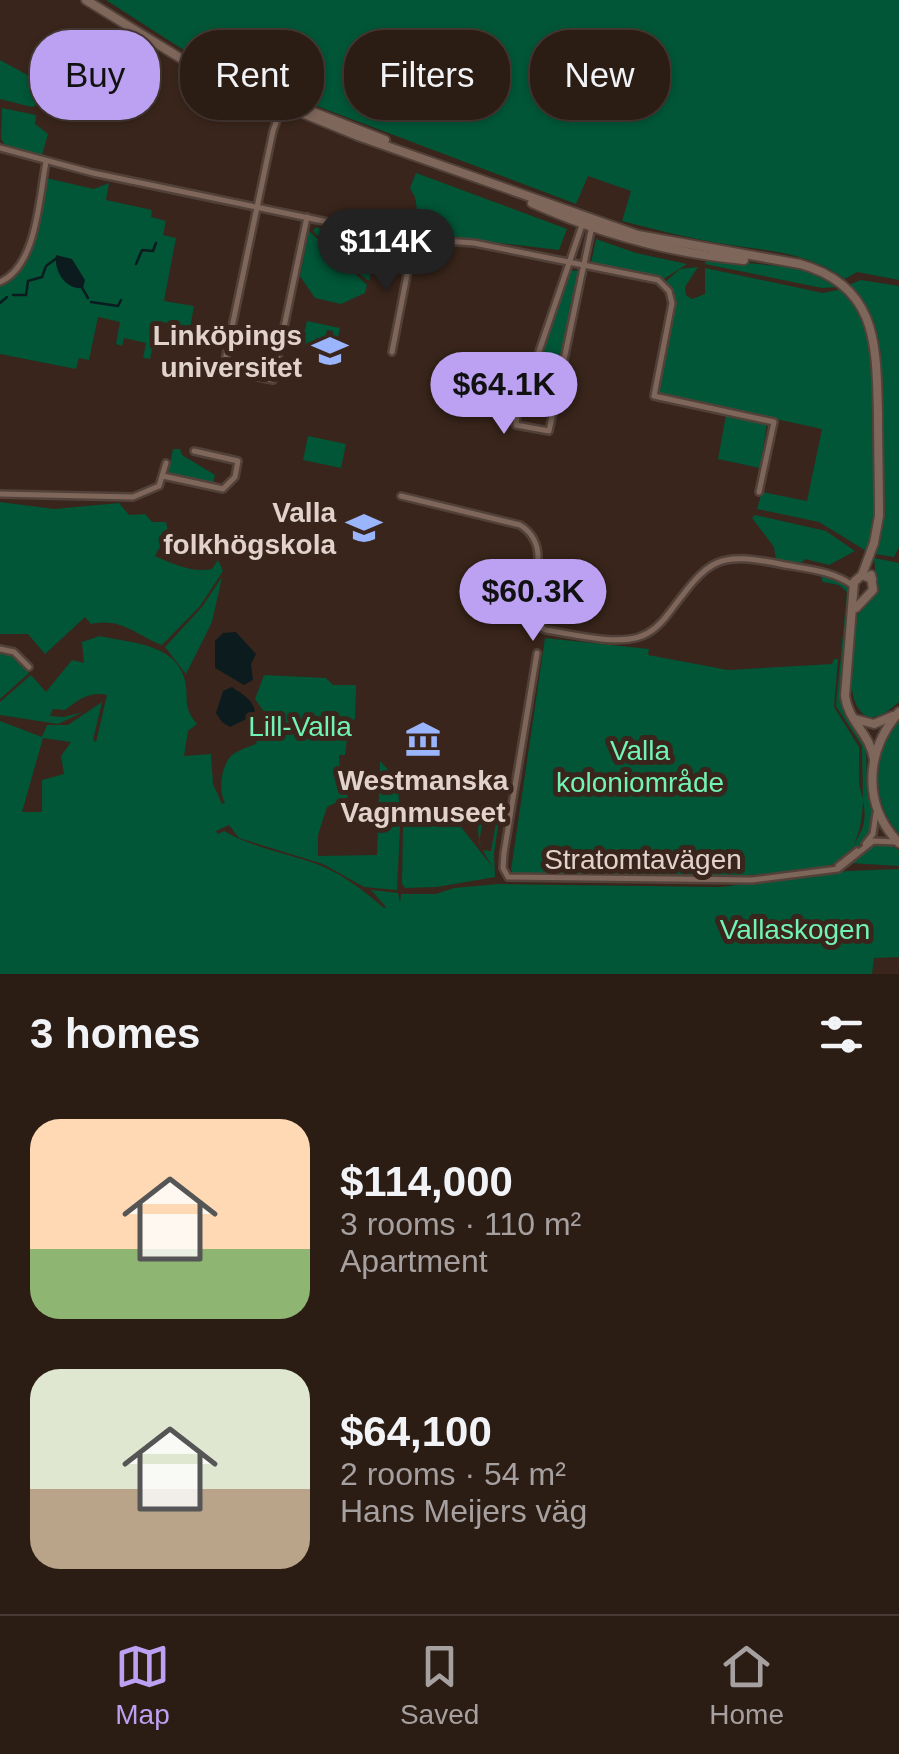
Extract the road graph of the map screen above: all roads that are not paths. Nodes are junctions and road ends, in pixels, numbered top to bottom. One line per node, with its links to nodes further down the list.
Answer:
1 (86, 0): 3 (main road)
2 (94, 0): 3 (main road)
3 (115, 19): 4 (main road)
4 (180, 59)
5 (324, 119): 11 (main road)
6 (276, 120): 9 (street)
7 (0, 148): 8 (street)
8 (46, 162): 9 (street); 15 (street)
9 (257, 207): 10 (street); 10 (street)
10 (308, 217): 12 (street)
11 (588, 222): 13 (street); 14 (street); 23 (main road)
12 (414, 239): 13 (street); 16 (street)
13 (570, 261): 14 (street); 14 (street)
14 (583, 264): 20 (street)
15 (0, 282)
16 (392, 352)
17 (194, 451): 19 (street)
18 (166, 463): 19 (street)
19 (163, 476): 21 (street)
20 (759, 492)
21 (0, 494)
22 (402, 496): 24 (street)
23 (869, 561): 25 (main road); 26 (main road)
24 (836, 576): 25 (street); 27 (street)
25 (860, 576): 26 (main road); 27 (main road)
26 (872, 579): 28 (main road)
27 (855, 589): 28 (main road); 29 (main road)
28 (867, 595): 29 (main road)
29 (853, 614): 34 (main road)
30 (0, 649): 32 (street)
31 (537, 653): 38 (street, Stratomtavägen)
32 (29, 667)
33 (899, 712): 34 (main road); 35 (main road)
34 (851, 716): 35 (main road)
35 (874, 760): 36 (main road)
36 (876, 808): 37 (main road); 38 (street, Stratomtavägen)
37 (899, 843): 38 (street, Stratomtavägen)
38 (826, 871)

